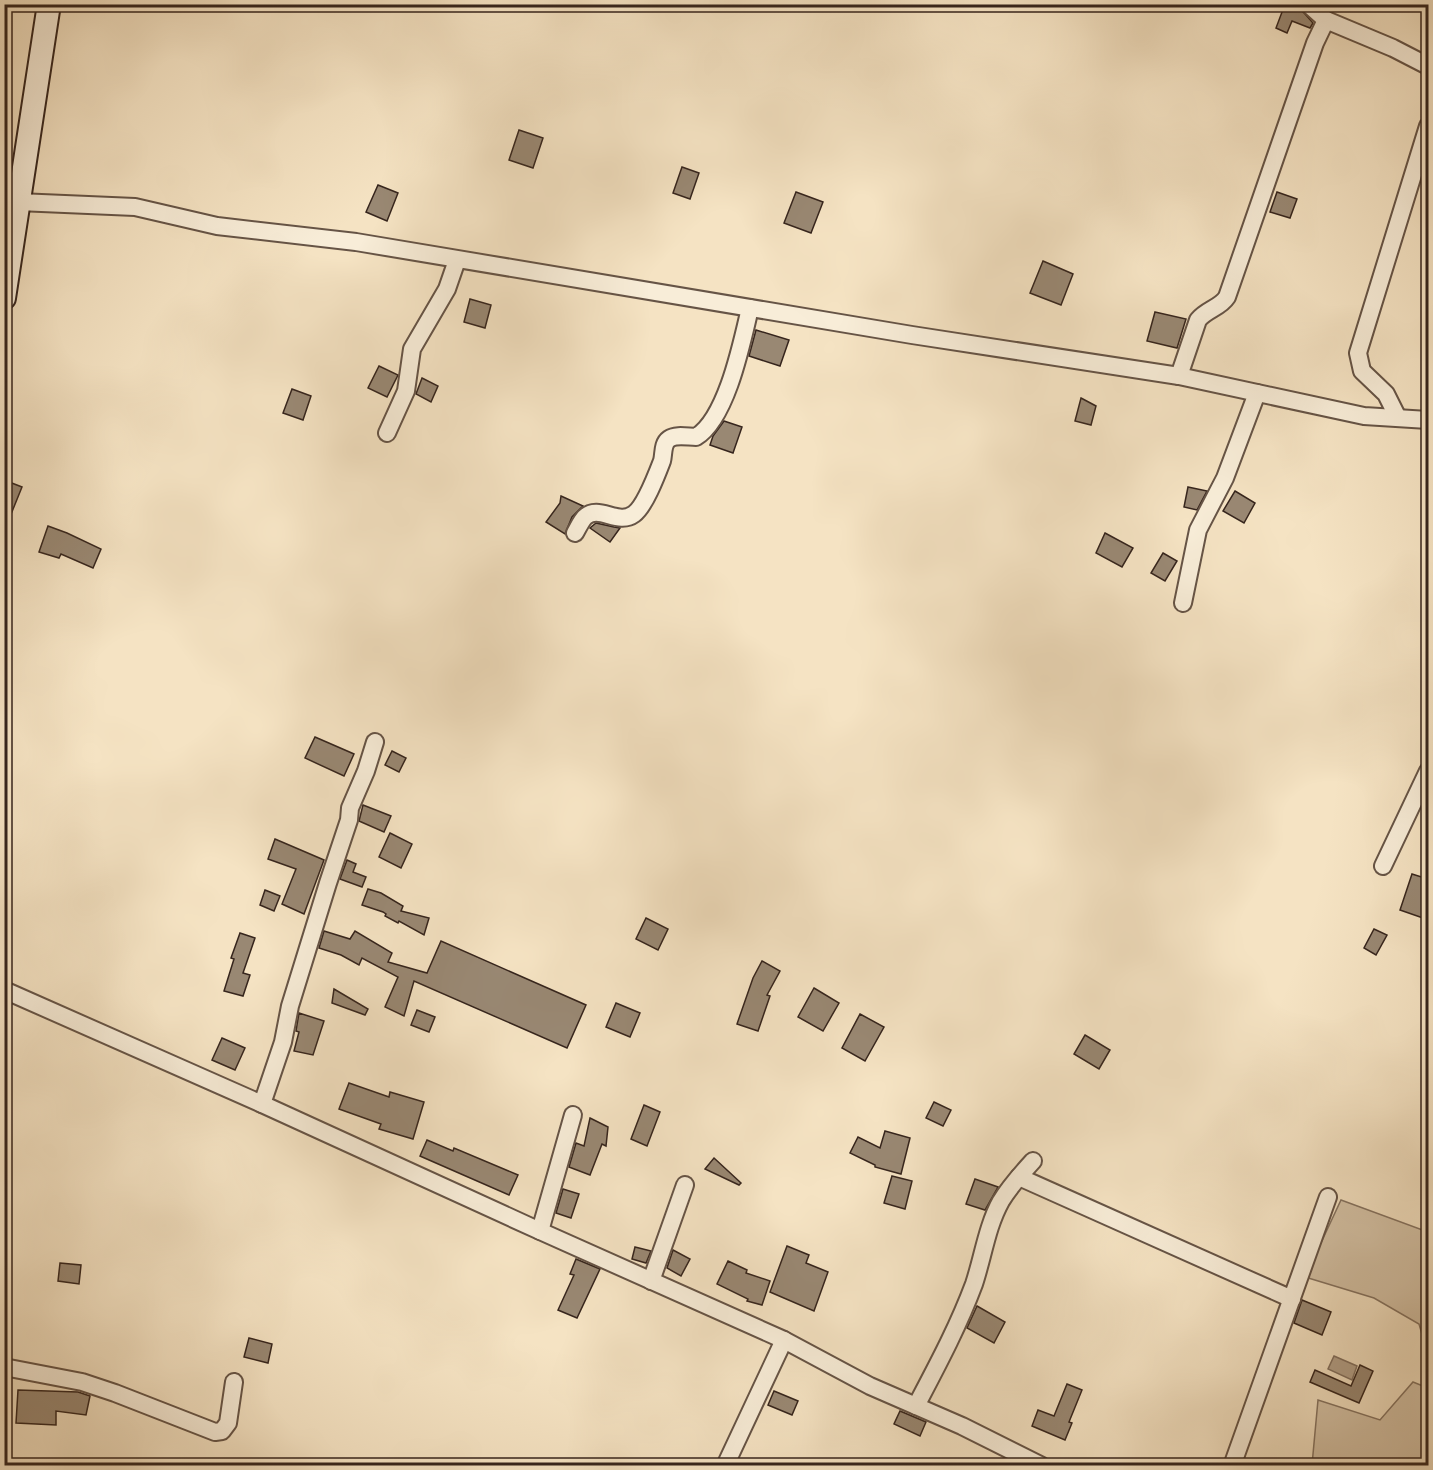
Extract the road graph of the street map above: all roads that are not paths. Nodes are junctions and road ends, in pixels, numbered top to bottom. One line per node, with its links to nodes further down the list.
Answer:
1 (49, 4): 6 (street)
2 (1308, 4): 3 (street)
3 (1326, 20): 4 (street); 11 (street)
4 (1428, 66)
5 (1428, 126): 13 (street)
6 (18, 202): 7 (street); 8 (street)
7 (9, 243): 9 (street)
8 (457, 260): 10 (street); 15 (street)
9 (4, 298)
10 (750, 308): 11 (street); 16 (street)
11 (1179, 376): 12 (street)
12 (1257, 393): 13 (street); 17 (street)
13 (1398, 418): 14 (street)
14 (1428, 420)
15 (387, 433)
16 (575, 533)
17 (1183, 603)
18 (375, 742): 22 (street)
19 (1428, 771): 20 (street)
20 (1383, 866)
21 (4, 990): 22 (street)
22 (262, 1104): 28 (street)
23 (573, 1115): 28 (street)
24 (1033, 1161): 25 (street)
25 (1018, 1177): 30 (street); 34 (street)
26 (685, 1185): 29 (street)
27 (1328, 1197): 30 (street)
28 (540, 1232): 29 (street)
29 (651, 1281): 31 (street)
30 (1292, 1299): 37 (street)
31 (784, 1340): 34 (street); 35 (street)
32 (4, 1367): 33 (street)
33 (234, 1382)
34 (916, 1406): 36 (street)
35 (725, 1466)
36 (1042, 1466)
37 (1232, 1466)

